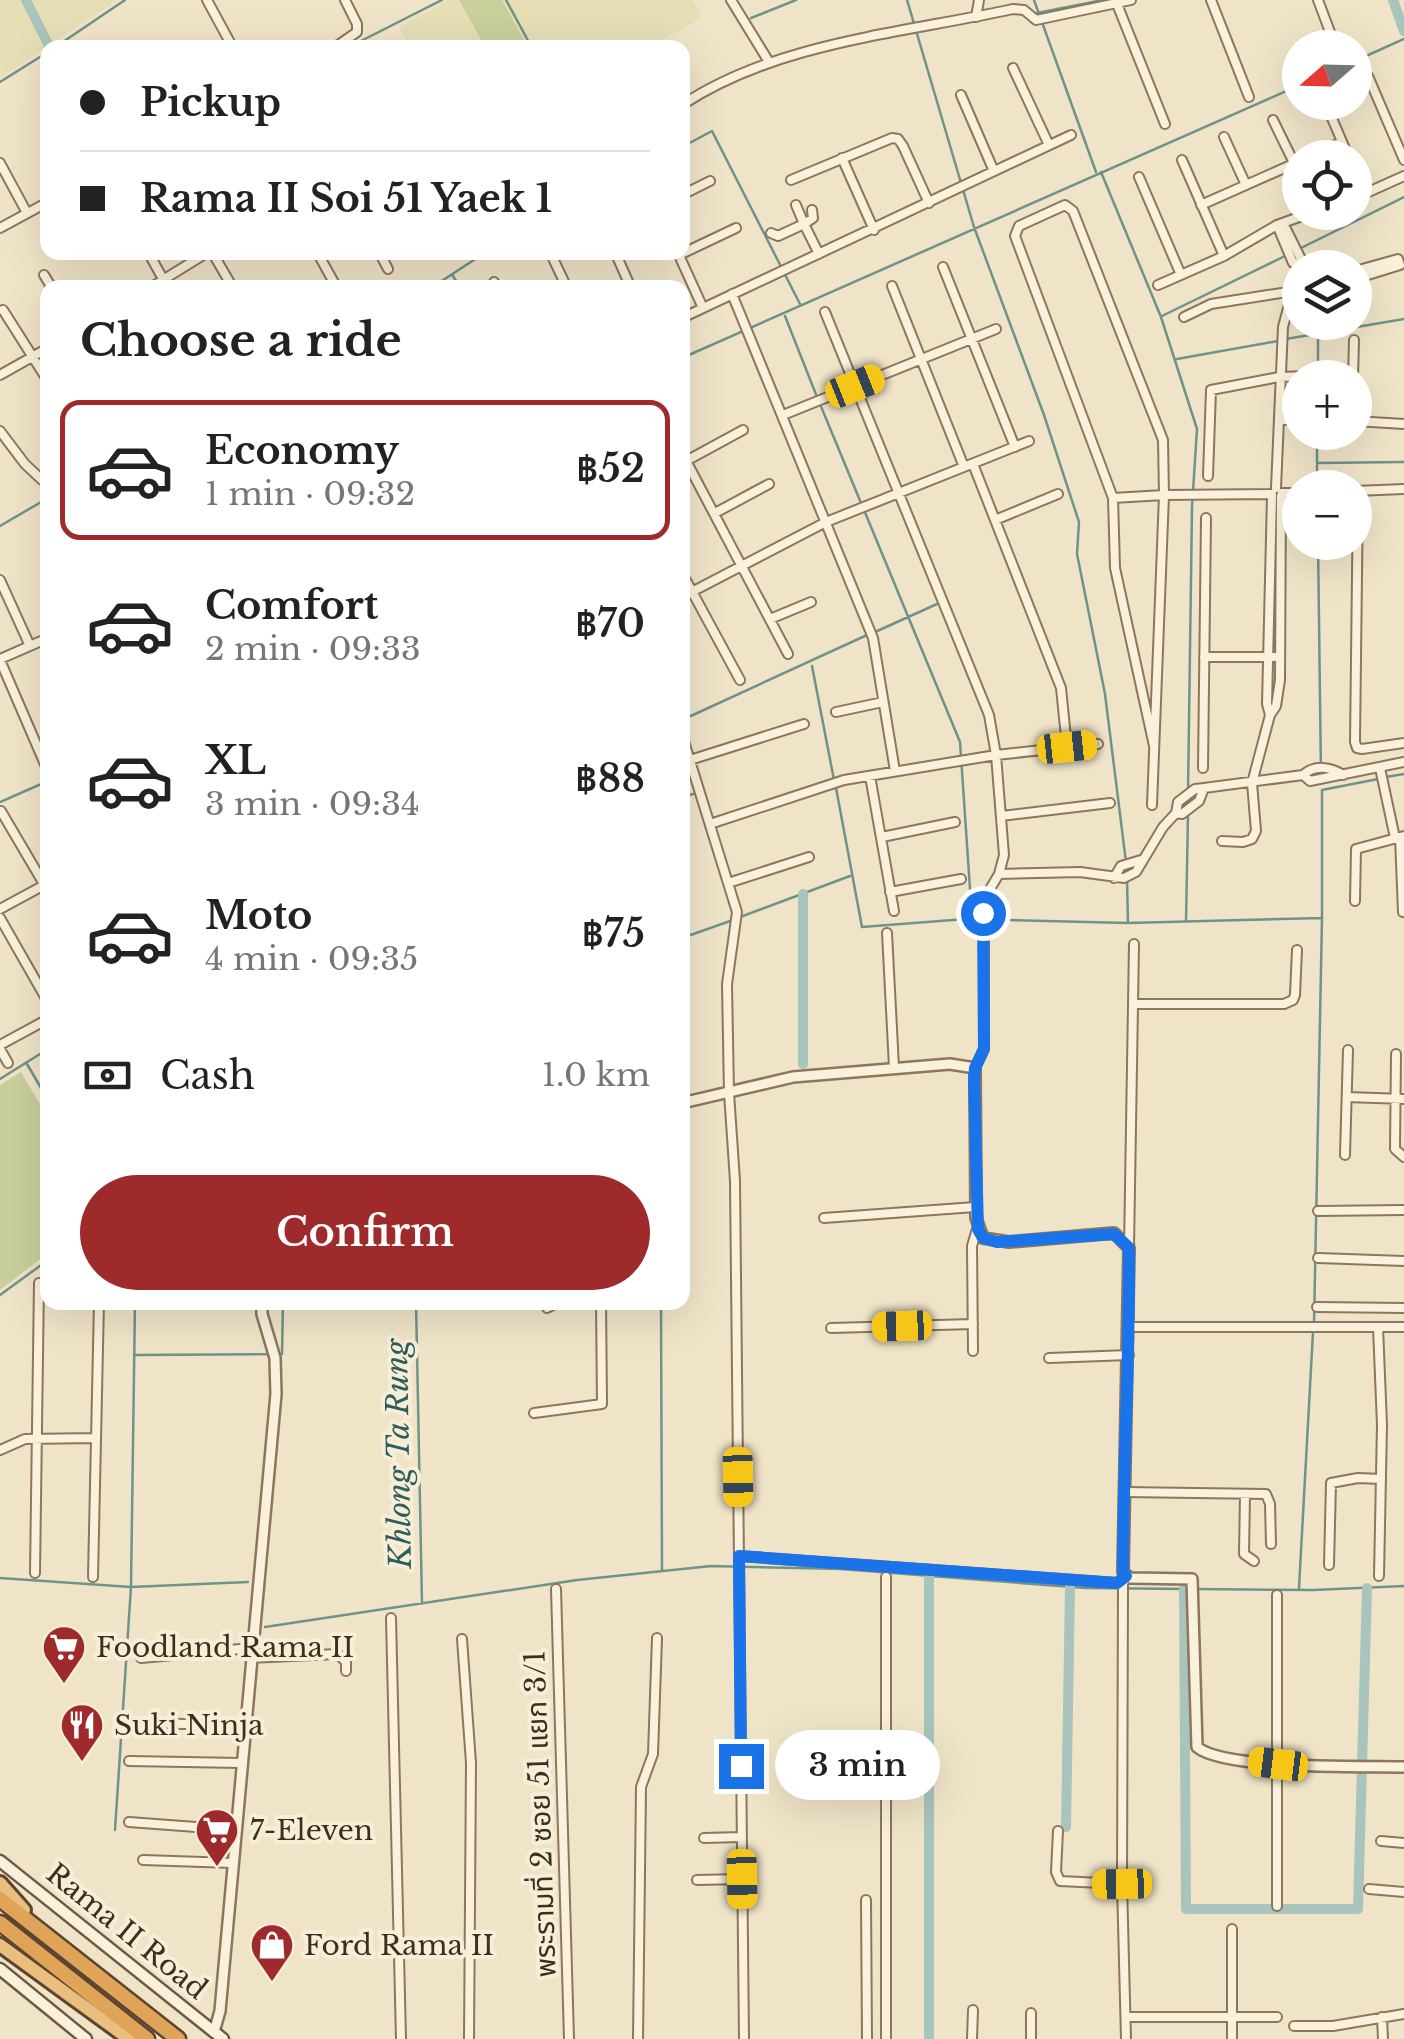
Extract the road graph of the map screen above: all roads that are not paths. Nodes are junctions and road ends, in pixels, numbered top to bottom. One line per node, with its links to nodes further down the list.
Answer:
1 (207, 0): 11 (street)
2 (345, 0): 12 (street)
3 (731, 0): 13 (street)
4 (979, 0): 9 (street)
5 (1131, 0): 8 (street)
6 (1212, 0): 17 (street)
7 (1318, 0): 10 (street)
8 (1118, 4): 9 (street); 20 (street)
9 (976, 16): 13 (street)
10 (1329, 30)
11 (229, 40)
12 (346, 40)
13 (769, 62): 18 (street)
14 (1013, 68): 24 (street)
15 (1372, 85): 27 (street)
16 (961, 95): 29 (street)
17 (1249, 97)
18 (690, 100)
19 (1273, 120): 23 (street)
20 (1165, 124)
21 (1071, 134): 24 (street)
22 (1224, 138): 35 (street)
23 (1284, 140)
24 (1048, 143): 29 (street)
25 (842, 158): 33 (street); 38 (street); 48 (street)
26 (1182, 160): 39 (street)
27 (1404, 160)
28 (0, 163): 43 (street)
29 (994, 169): 38 (street)
30 (1282, 169): 35 (street)
31 (1404, 176): 37 (street)
32 (1139, 177): 62 (street)
33 (791, 180)
34 (710, 182): 36 (street)
35 (1246, 185): 39 (street)
36 (690, 191)
37 (1372, 191)
38 (929, 204): 48 (street)
39 (1201, 205): 53 (street)
40 (40, 206): 43 (street)
41 (796, 206): 44 (street)
42 (812, 210): 44 (street)
43 (27, 213): 46 (street)
44 (804, 224): 49 (street); 52 (street)
45 (1280, 224): 51 (street); 53 (street)
46 (0, 228)
47 (736, 228): 50 (street)
48 (874, 230): 52 (street)
49 (771, 233)
50 (690, 249)
51 (1292, 250)
52 (819, 254): 68 (street)
53 (1224, 256): 62 (street)
54 (199, 260): 64 (street)
55 (384, 260): 59 (street)
56 (681, 260): 69 (street)
57 (943, 267): 75 (street)
58 (1372, 267): 60 (street)
59 (388, 268)
60 (1372, 274)
61 (44, 275): 63 (street)
62 (1182, 275): 65 (street)
63 (47, 280)
64 (170, 280)
65 (1158, 285)
66 (892, 286): 80 (street)
67 (1282, 292): 73 (street)
68 (732, 294): 69 (street); 87 (street)
69 (703, 308): 72 (street)
70 (4, 310): 79 (street)
71 (826, 312): 86 (street)
72 (690, 314)
73 (1184, 317)
74 (996, 328): 75 (street)
75 (972, 338): 80 (street); 94 (street)
76 (1282, 340): 84 (street)
77 (1354, 340): 81 (street)
78 (40, 352): 79 (street)
79 (32, 357): 82 (street); 83 (street)
80 (921, 359): 86 (street); 96 (street)
81 (1353, 360)
82 (40, 369)
83 (0, 375)
84 (1279, 377): 85 (street); 88 (street); 98 (street)
85 (1282, 377)
86 (855, 386): 87 (street); 103 (street)
87 (783, 415): 112 (street)
88 (1279, 420): 105 (street)
89 (1372, 423): 90 (street)
90 (1404, 424)
91 (743, 430): 95 (street)
92 (0, 431): 99 (street)
93 (1028, 441): 94 (street)
94 (1016, 446): 96 (street)
95 (690, 456)
96 (968, 465): 103 (street); 111 (street)
97 (690, 470): 109 (street)
98 (1208, 476)
99 (40, 478)
100 (769, 484): 109 (street)
101 (1404, 488): 102 (street)
102 (1372, 490)
103 (898, 493): 112 (street); 137 (street)
104 (1058, 494): 111 (street)
105 (1277, 494): 106 (street); 107 (street); 124 (street)
106 (1282, 494)
107 (1164, 495): 108 (street); 108 (street); 125 (street)
108 (1112, 498): 127 (street)
109 (714, 513): 114 (street)
110 (1206, 518): 123 (street)
111 (995, 520): 135 (street)
112 (826, 522): 114 (street); 129 (street)
113 (1356, 560): 133 (street)
114 (742, 564): 117 (street); 119 (street)
115 (0, 580): 121 (street)
116 (690, 588): 117 (street)
117 (692, 592): 128 (street)
118 (811, 602): 119 (street)
119 (770, 619): 122 (street)
120 (40, 642): 121 (street)
121 (30, 646): 126 (street)
122 (788, 654)
123 (1204, 657): 124 (street); 140 (street)
124 (1275, 657): 146 (street)
125 (1158, 658): 127 (street); 134 (street)
126 (0, 659): 136 (street)
127 (1135, 661): 134 (street)
128 (740, 680)
129 (884, 702): 130 (street); 141 (street)
130 (836, 712)
131 (804, 724): 138 (street)
132 (1098, 744): 135 (street)
133 (1404, 744)
134 (1154, 746): 149 (street)
135 (1067, 747): 137 (street)
136 (40, 752)
137 (996, 755): 141 (street); 152 (street)
138 (690, 760): 154 (street)
139 (1404, 763): 142 (street)
140 (1202, 768)
141 (895, 771): 145 (street)
142 (1380, 772): 144 (street); 156 (street)
143 (1307, 775): 144 (street); 144 (street); 146 (street)
144 (1344, 775)
145 (870, 776): 154 (street); 155 (street)
146 (1252, 783): 147 (street); 157 (street)
147 (1200, 789): 151 (street); 151 (street)
148 (1110, 804): 152 (street)
149 (1152, 805)
150 (1, 810): 161 (street)
151 (1179, 813): 159 (street)
152 (1002, 816): 160 (street)
153 (955, 822): 155 (street)
154 (710, 824): 164 (street)
155 (882, 837): 166 (street)
156 (1400, 837): 167 (street); 170 (street)
157 (1222, 841)
158 (809, 857): 164 (street)
159 (1136, 860): 162 (street); 162 (street)
160 (999, 874): 162 (street); 183 (street)
161 (40, 876)
162 (1119, 878)
163 (960, 879): 166 (street)
164 (728, 884): 184 (street)
165 (40, 889): 168 (street)
166 (890, 892): 169 (street)
167 (1355, 901)
168 (0, 909)
169 (894, 911)
170 (1402, 912)
171 (0, 918): 175 (street)
172 (887, 933): 182 (street)
173 (1134, 944): 176 (street)
174 (1297, 950): 176 (street)
175 (40, 988)
176 (1135, 1004): 195 (street)
177 (40, 1024): 178 (street)
178 (0, 1047): 181 (street)
179 (1348, 1050): 185 (street)
180 (1396, 1054): 186 (street)
181 (8, 1063)
182 (894, 1067): 183 (street); 184 (street)
183 (975, 1068): 190 (street)
184 (729, 1093): 187 (street); 220 (street)
185 (1347, 1097): 186 (street); 188 (street)
186 (1399, 1098): 189 (street)
187 (690, 1101)
188 (1345, 1155)
189 (1404, 1157)
190 (975, 1207): 193 (street); 194 (street)
191 (1404, 1210): 192 (street)
192 (1318, 1212)
193 (824, 1218)
194 (978, 1229): 195 (street); 204 (street)
195 (1129, 1248): 207 (street)
196 (1318, 1258): 197 (street)
197 (1404, 1262)
198 (39, 1283): 214 (street)
199 (1317, 1306): 200 (street)
200 (1404, 1308)
201 (100, 1310): 213 (street)
202 (263, 1310): 233 (street)
203 (601, 1310): 212 (street)
204 (973, 1324): 206 (street); 209 (street)
205 (1404, 1327): 208 (street)
206 (831, 1328)
207 (1130, 1328): 208 (street); 210 (street)
208 (1378, 1328): 216 (street)
209 (973, 1351)
210 (1129, 1356): 211 (street); 217 (street)
211 (1049, 1358)
212 (534, 1413)
213 (96, 1438): 214 (street); 226 (street)
214 (36, 1439): 215 (street); 223 (street)
215 (0, 1450)
216 (1381, 1479): 222 (street); 225 (street)
217 (1124, 1492): 218 (street); 224 (street)
218 (1244, 1494): 219 (street); 221 (street)
219 (1271, 1544)
220 (739, 1558): 224 (street); 245 (street)
221 (1254, 1561)
222 (1328, 1565)
223 (34, 1573)
224 (1126, 1576): 240 (street); 255 (street)
225 (1379, 1576)
226 (94, 1577)
227 (886, 1577): 285 (street)
228 (556, 1589): 281 (street, พระรามที่ 2 ซอย 51 แยก 3/1)
229 (1277, 1595): 240 (street)
230 (391, 1618): 279 (street)
231 (462, 1638): 280 (street)
232 (656, 1638): 282 (street)
233 (250, 1653): 234 (street); 235 (street); 237 (street)
234 (141, 1658)
235 (346, 1671)
236 (154, 1723): 237 (street)
237 (244, 1726): 239 (street)
238 (129, 1761): 239 (street)
239 (242, 1763): 243 (street)
240 (1278, 1764): 241 (street); 260 (street)
241 (1404, 1767)
242 (129, 1822): 243 (street)
243 (236, 1830): 251 (street)
244 (1058, 1831): 255 (street)
245 (742, 1837): 246 (street); 252 (street)
246 (704, 1838)
247 (1381, 1841): 248 (street)
248 (1404, 1842)
249 (143, 1860): 251 (street)
250 (0, 1861): 274 (main road, Rama II Road)
251 (233, 1862): 274 (street)
252 (742, 1879): 253 (street); 283 (street)
253 (697, 1880)
254 (0, 1883): 261 (highway)
255 (1122, 1884): 269 (street)
256 (1369, 1889): 257 (street)
257 (1404, 1892)
258 (0, 1897): 261 (highway, Rama II Road); 278 (highway)
259 (866, 1900): 284 (street)
260 (1277, 1906)
261 (24, 1910): 278 (highway, Rama II Road)
262 (0, 1923): 277 (highway)
263 (1232, 1930): 270 (street)
264 (2, 1947): 276 (highway)
265 (0, 1969): 275 (main road)
266 (973, 2010): 286 (street)
267 (1031, 2013): 287 (street)
268 (1404, 2014): 272 (street)
269 (1126, 2017): 270 (street); 288 (street)
270 (1231, 2017): 271 (street); 289 (street)
271 (1277, 2017)
272 (1382, 2017): 273 (street); 290 (street)
273 (1294, 2026)
274 (218, 2035)
275 (86, 2039)
276 (129, 2039)
277 (147, 2039)
278 (180, 2039)
279 (401, 2039)
280 (469, 2039)
281 (569, 2039)
282 (638, 2039)
283 (744, 2039)
284 (867, 2039)
285 (886, 2039)
286 (972, 2039)
287 (1031, 2039)
288 (1126, 2039)
289 (1232, 2039)
290 (1383, 2039)

